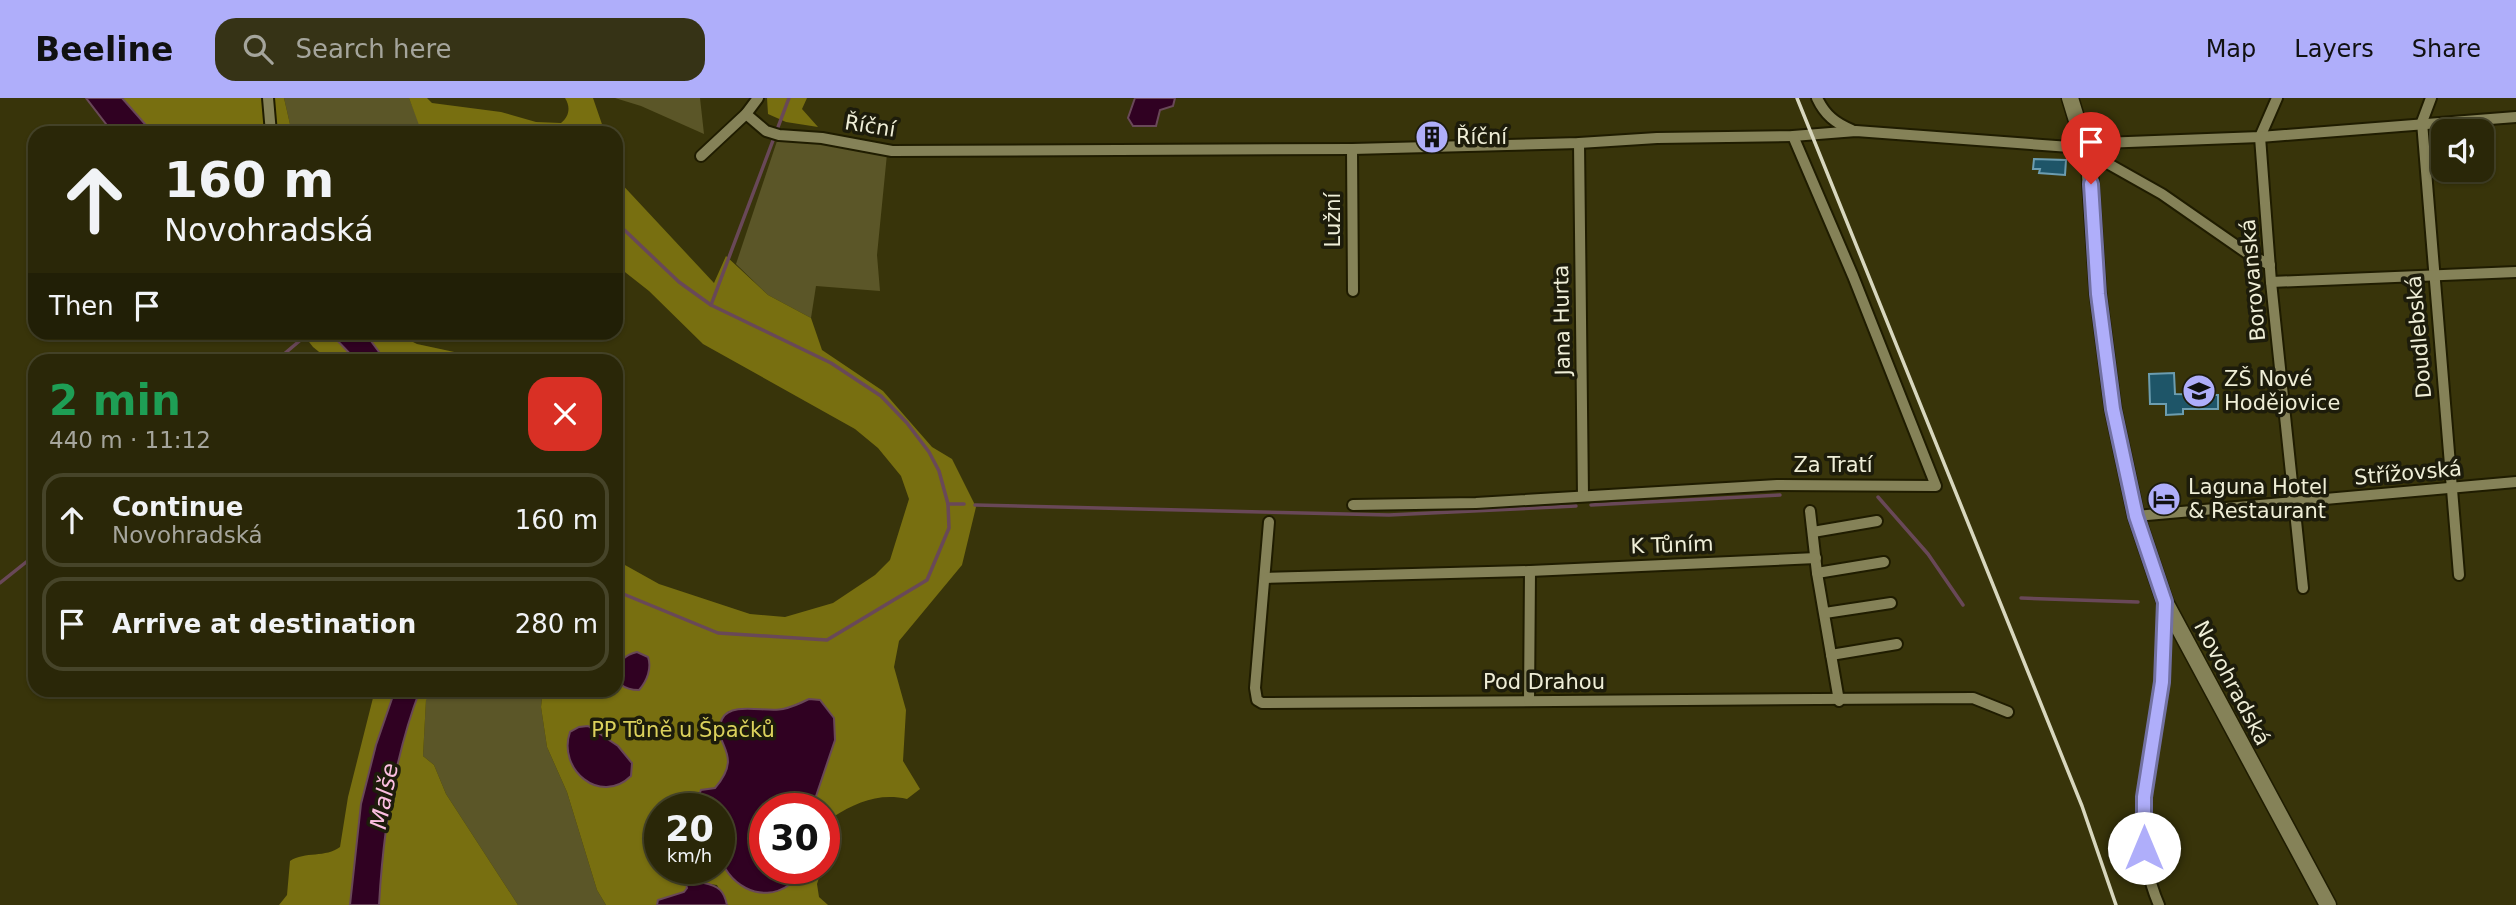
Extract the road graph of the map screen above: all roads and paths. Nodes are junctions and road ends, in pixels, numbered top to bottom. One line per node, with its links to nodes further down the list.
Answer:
1 (268, 98): 12 (street)
2 (758, 98): 9 (street)
3 (1817, 98): 8 (street)
4 (1830, 98): 8 (street)
5 (2070, 98): 17 (main road, Novohradská)
6 (2277, 98): 15 (street, Borovanská)
7 (2431, 98): 11 (street, Doudlebská)
8 (1823, 111): 13 (street)
9 (746, 114): 18 (street, Říční); 19 (street)
10 (2516, 117): 11 (street, Říční)
11 (2422, 122): 15 (street, Říční); 23 (street, Doudlebská)
12 (270, 126)
13 (1856, 131): 14 (street, Říční); 17 (street, Říční)
14 (1793, 136): 16 (street, Říční); 28 (street, Za Tratí)
15 (2260, 137): 17 (street, Říční); 21 (street, Borovanská)
16 (1579, 143): 18 (street, Říční); 28 (street, Jana Hurta)
17 (2085, 145): 32 (main road, Novohradská)
18 (1352, 149): 25 (street, Lužní)
19 (701, 156)
20 (2108, 163): 21 (street)
21 (2270, 265): 24 (street, Borovanská)
22 (2516, 272): 23 (street)
23 (2432, 275): 24 (street); 27 (street, Doudlebská)
24 (2271, 282): 29 (street, Borovanská)
25 (1353, 291)
26 (2516, 482): 27 (street, Střížovská)
27 (2452, 488): 29 (street, Střížovská); 40 (street, Doudlebská)
28 (1583, 496): 30 (street, Za Tratí)
29 (2293, 502): 32 (street, Střížovská); 42 (street, Borovanská)
30 (1353, 505)
31 (1810, 511): 35 (street)
32 (2136, 516): 43 (main road, Novohradská)
33 (1877, 521): 35 (street)
34 (1269, 522): 41 (street, Pod Drahou)
35 (1812, 532): 36 (street)
36 (1816, 558): 38 (street, K Tůním); 39 (street)
37 (1884, 562): 39 (street)
38 (1530, 571): 41 (street, K Tůním); 48 (street)
39 (1817, 573): 45 (street)
40 (2459, 575)
41 (1265, 578): 48 (street, Pod Drahou)
42 (2303, 588)
43 (2165, 602): 51 (street); 52 (main road, Novohradská)
44 (1891, 603): 45 (street)
45 (1825, 614): 47 (street)
46 (1897, 644): 47 (street)
47 (1831, 655): 49 (street)
48 (1529, 701): 49 (street, Pod Drahou)
49 (1839, 701): 50 (street, Pod Drahou)
50 (2008, 712)
51 (2159, 905)
52 (2328, 905)

